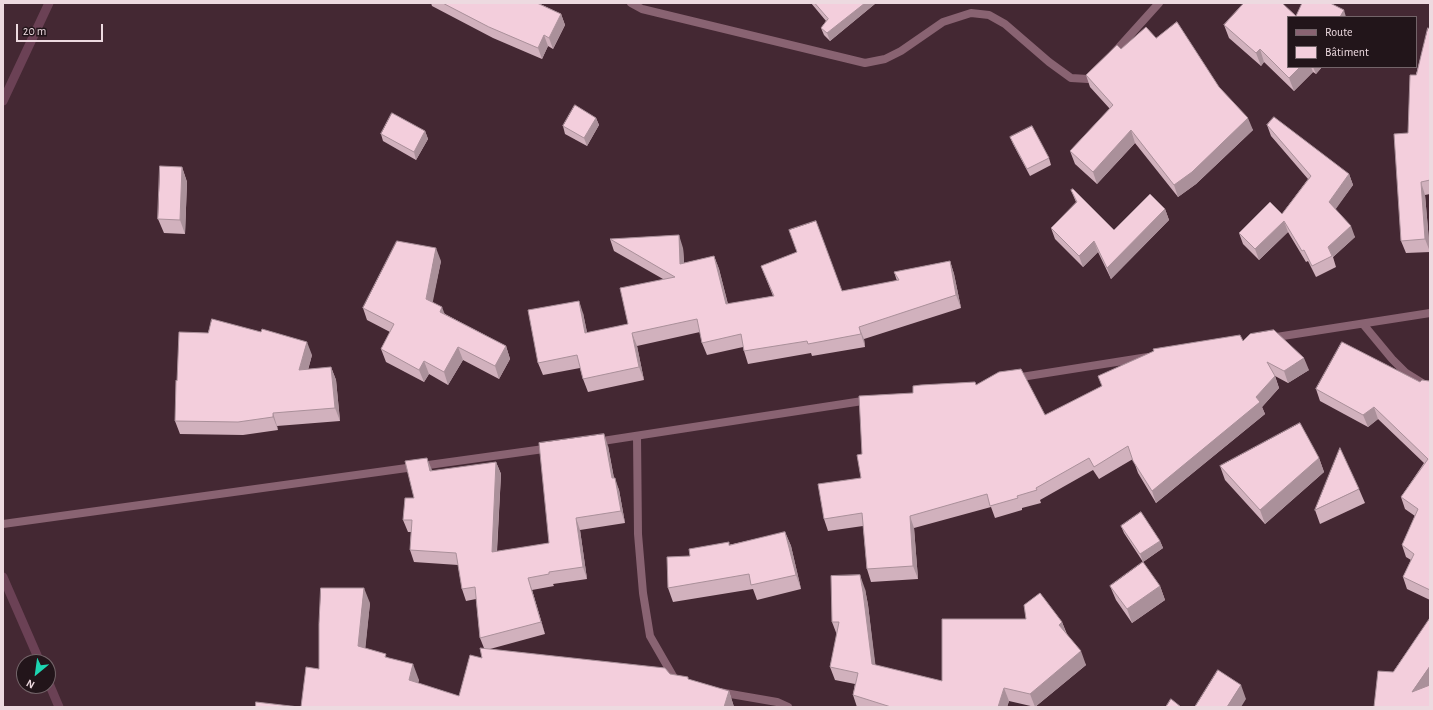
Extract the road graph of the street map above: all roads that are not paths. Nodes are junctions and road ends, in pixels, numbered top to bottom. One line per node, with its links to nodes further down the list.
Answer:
1 (631, 3): 2 (street)
2 (1159, 3)
3 (1430, 313): 4 (street)
4 (1364, 324): 5 (street); 8 (street)
5 (1261, 339)
6 (1158, 355): 7 (street)
7 (1008, 379)
8 (1430, 388)
9 (874, 399): 10 (street)
10 (637, 436): 11 (street); 14 (street)
11 (590, 443)
12 (559, 447): 13 (street)
13 (3, 524)
14 (685, 686)
15 (708, 690): 16 (street)
16 (788, 707)

